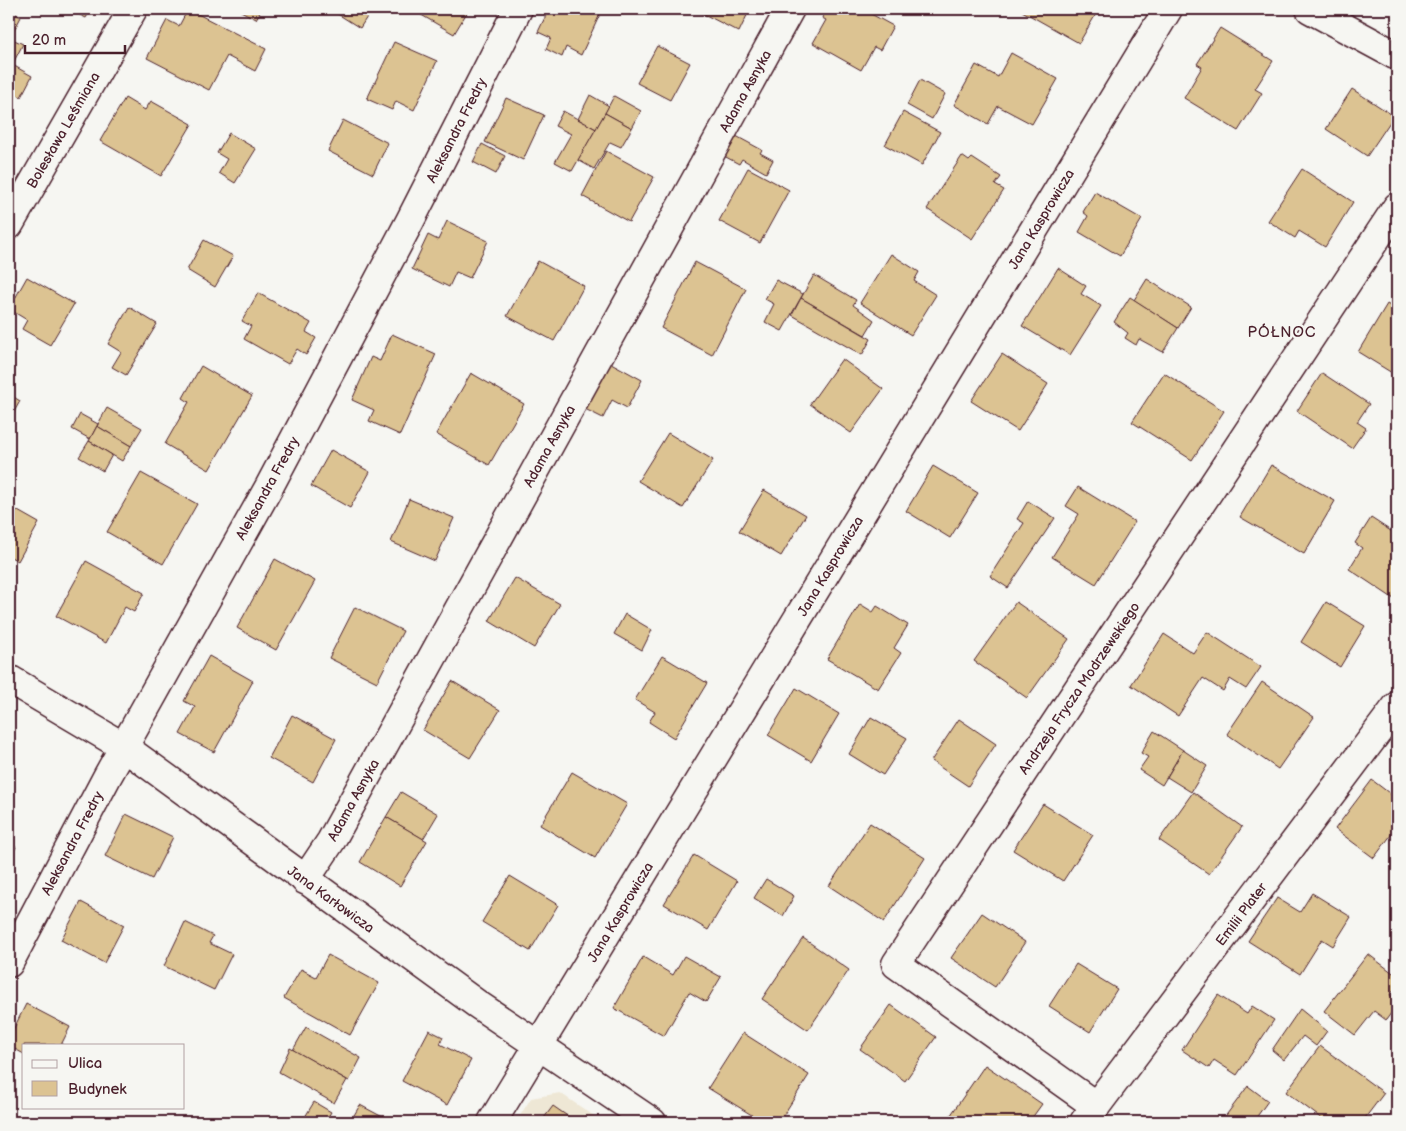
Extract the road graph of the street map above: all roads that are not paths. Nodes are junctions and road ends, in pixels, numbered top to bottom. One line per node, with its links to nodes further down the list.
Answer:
1 (133, 9): 8 (street, Bolesława Leśmiana)
2 (518, 9): 11 (street, Aleksandra Fredry)
3 (790, 9): 12 (street, Adama Asnyka)
4 (1168, 9): 14 (street, Jana Kasprowicza)
5 (1310, 9): 6 (street)
6 (1397, 56)
7 (1397, 207): 15 (street, Andrzeja Frycza Modrzewskiego)
8 (9, 225)
9 (9, 679): 11 (street, Jana Karłowicza)
10 (1397, 706): 15 (street, Emilii Plater)
11 (124, 747): 12 (street, Jana Karłowicza); 13 (street, Aleksandra Fredry)
12 (304, 880): 14 (street, Jana Karłowicza)
13 (9, 963)
14 (539, 1046): 16 (street, Jana Kasprowicza); 17 (street, Jana Karłowicza)
15 (1090, 1114)
16 (492, 1122)
17 (652, 1122)

